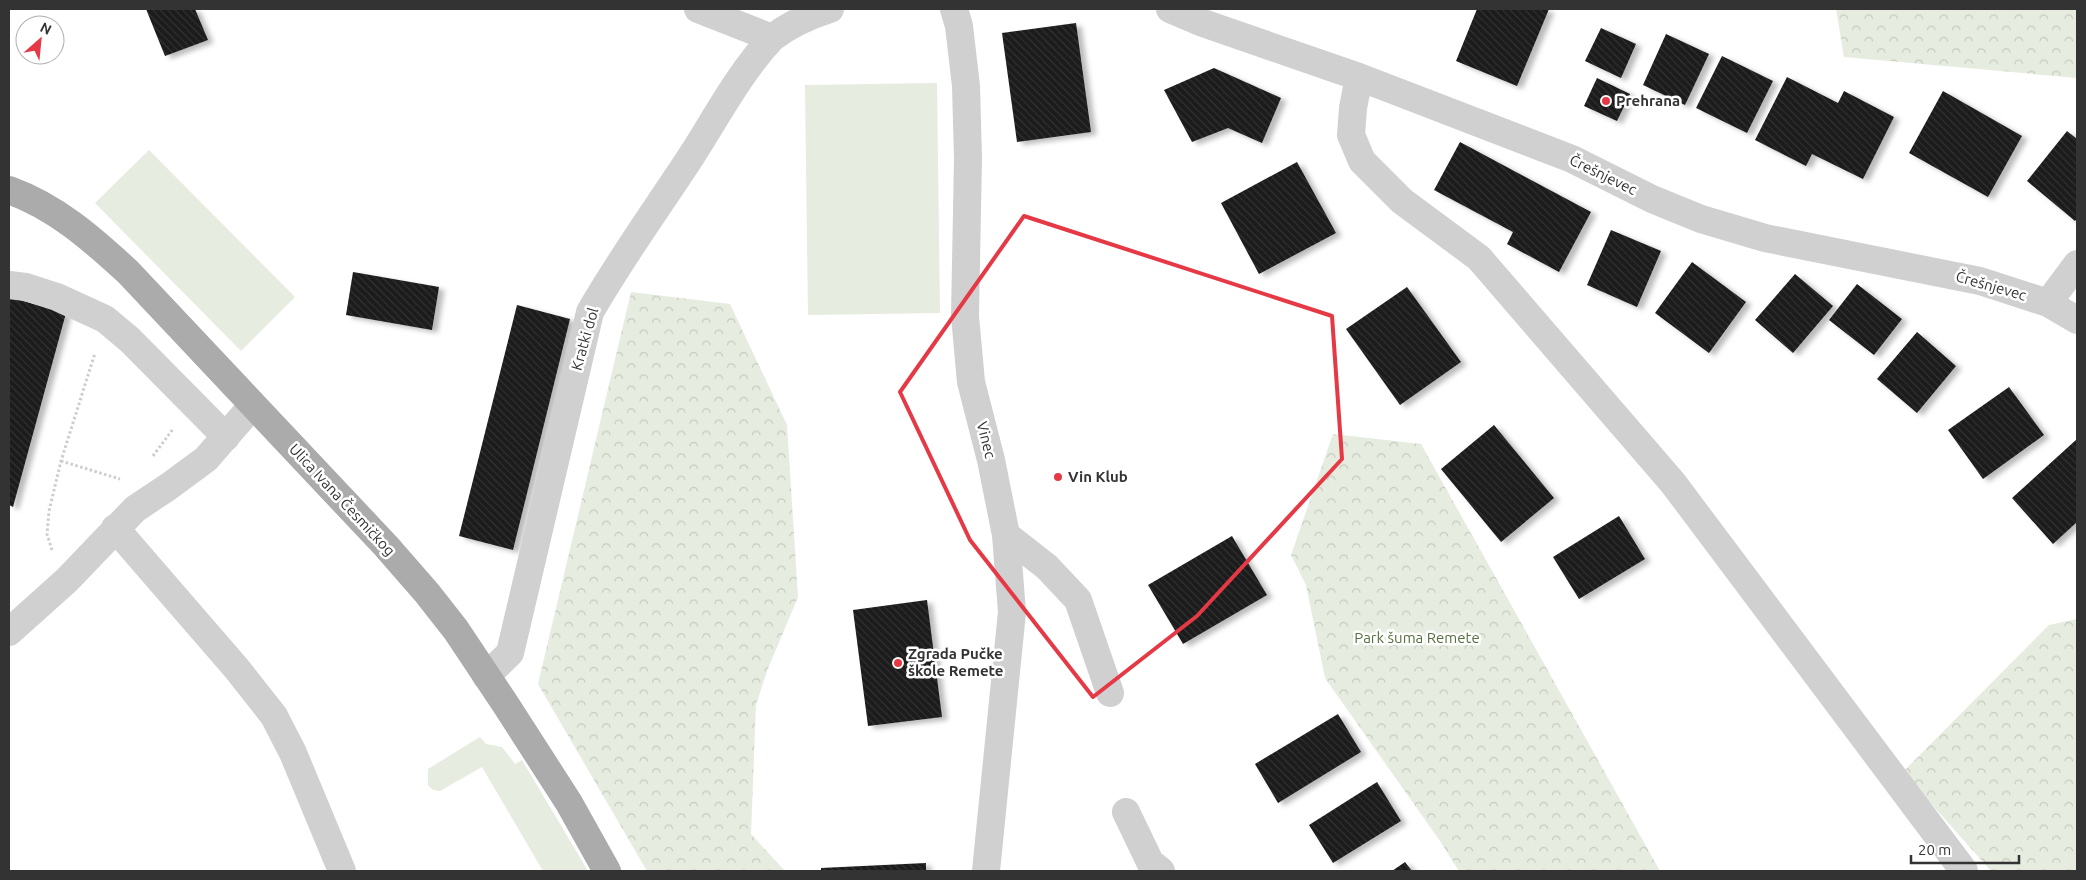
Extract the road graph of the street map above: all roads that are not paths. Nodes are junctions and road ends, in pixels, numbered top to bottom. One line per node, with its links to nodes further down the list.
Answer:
1 (698, 9): 5 (street)
2 (830, 9): 5 (street)
3 (954, 9): 15 (street, Vinec)
4 (1170, 9): 6 (street, Črešnjevec)
5 (772, 38): 17 (street, Kratki dol)
6 (1359, 77): 10 (street, Črešnjevec); 24 (street)
7 (9, 190): 12 (main road, Ulica Ivana Česmičkog)
8 (2077, 264): 10 (street)
9 (9, 285): 13 (street)
10 (2048, 303): 11 (street, Črešnjevec)
11 (2077, 320)
12 (253, 405): 13 (street); 17 (main road, Ulica Ivana Česmičkog)
13 (226, 437): 14 (street)
14 (115, 528): 16 (street); 20 (street)
15 (1006, 535): 18 (street); 22 (street, Vinec)
16 (9, 632)
17 (486, 676): 21 (main road, Ulica Ivana Česmičkog)
18 (1110, 693)
19 (1126, 812): 23 (street)
20 (342, 871)
21 (608, 871)
22 (986, 871)
23 (1161, 871)
24 (1964, 871)

